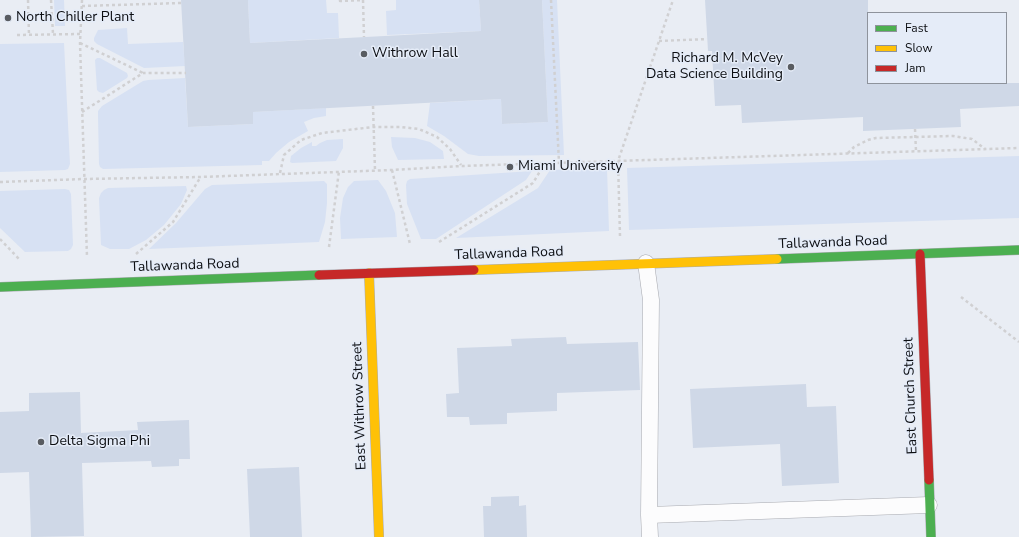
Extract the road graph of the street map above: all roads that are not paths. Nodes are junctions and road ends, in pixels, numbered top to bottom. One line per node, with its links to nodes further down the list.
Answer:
1 (1019, 250): 2 (street, Tallawanda Road)
2 (920, 254): 3 (street, Tallawanda Road); 6 (street, East Church Street)
3 (646, 263): 4 (street, Tallawanda Road); 7 (lane)
4 (369, 273): 5 (street, Tallawanda Road); 8 (street, East Withrow Street)
5 (0, 287)
6 (929, 505): 7 (lane); 10 (street, East Church Street)
7 (649, 515): 9 (lane)
8 (379, 537)
9 (650, 537)
10 (931, 537)

